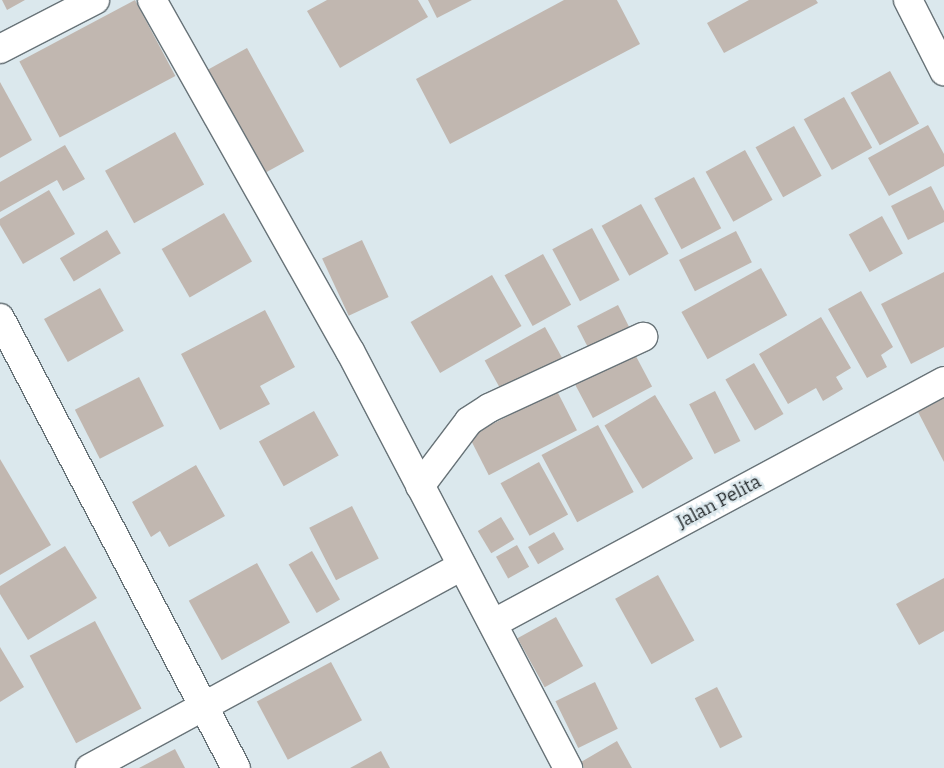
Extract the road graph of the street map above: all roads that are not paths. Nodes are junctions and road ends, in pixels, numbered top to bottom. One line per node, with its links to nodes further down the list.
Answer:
1 (95, 0): 4 (street)
2 (152, 0): 9 (street)
3 (908, 0): 5 (street)
4 (0, 49)
5 (944, 70)
6 (0, 318): 12 (street)
7 (643, 337): 9 (street)
8 (944, 381): 11 (street, Jalan Pelita)
9 (420, 486): 10 (street)
10 (462, 566): 11 (street); 12 (street)
11 (494, 623): 15 (street)
12 (204, 705): 13 (street); 14 (street)
13 (90, 768)
14 (236, 768)
15 (568, 768)

